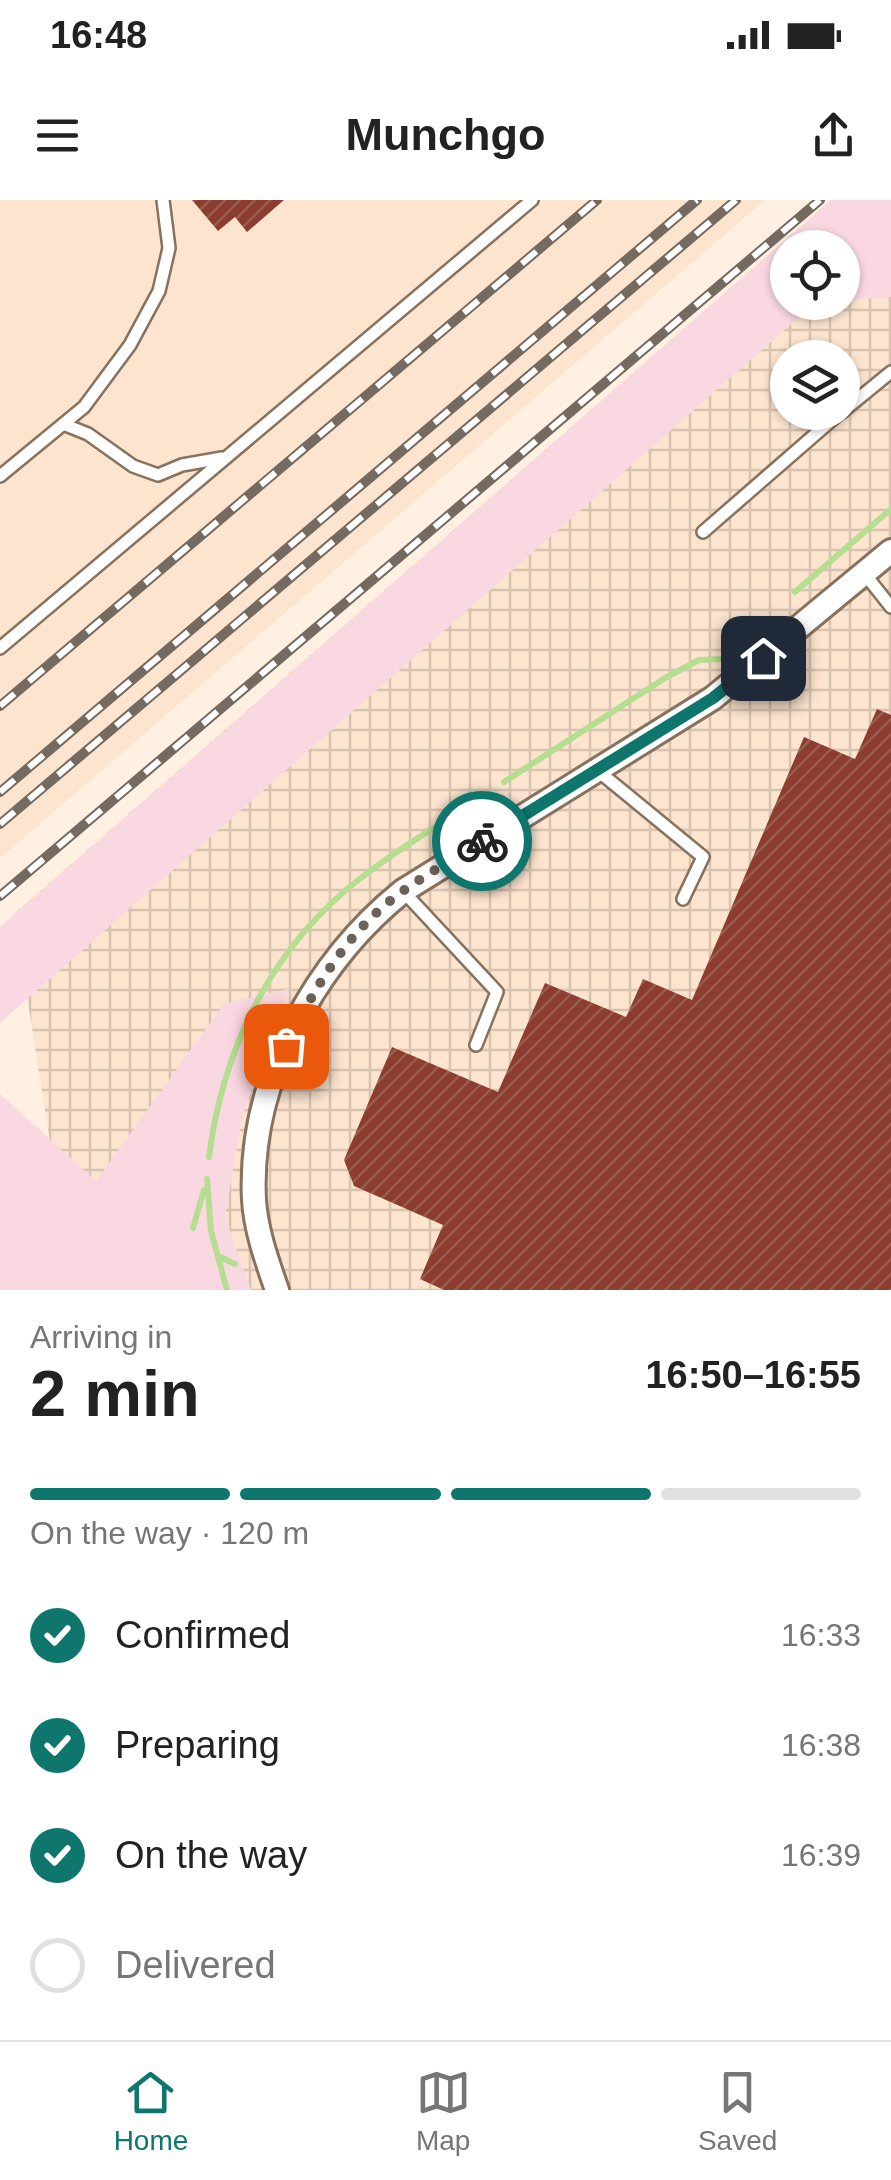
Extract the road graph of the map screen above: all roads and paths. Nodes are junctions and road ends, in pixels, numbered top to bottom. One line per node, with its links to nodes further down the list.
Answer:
1 (164, 200): 5 (lane)
2 (532, 200): 7 (lane)
3 (891, 372): 4 (lane)
4 (860, 397)
5 (63, 424): 7 (lane); 8 (lane)
6 (821, 430): 9 (lane)
7 (225, 458): 13 (lane)
8 (0, 476)
9 (704, 532)
10 (891, 551): 11 (street)
11 (864, 573): 12 (lane); 14 (street)
12 (891, 608)
13 (0, 648)
14 (597, 770): 15 (street); 16 (lane)
15 (403, 890): 17 (lane); 18 (street)
16 (683, 900)
17 (476, 1044)
18 (277, 1290)

